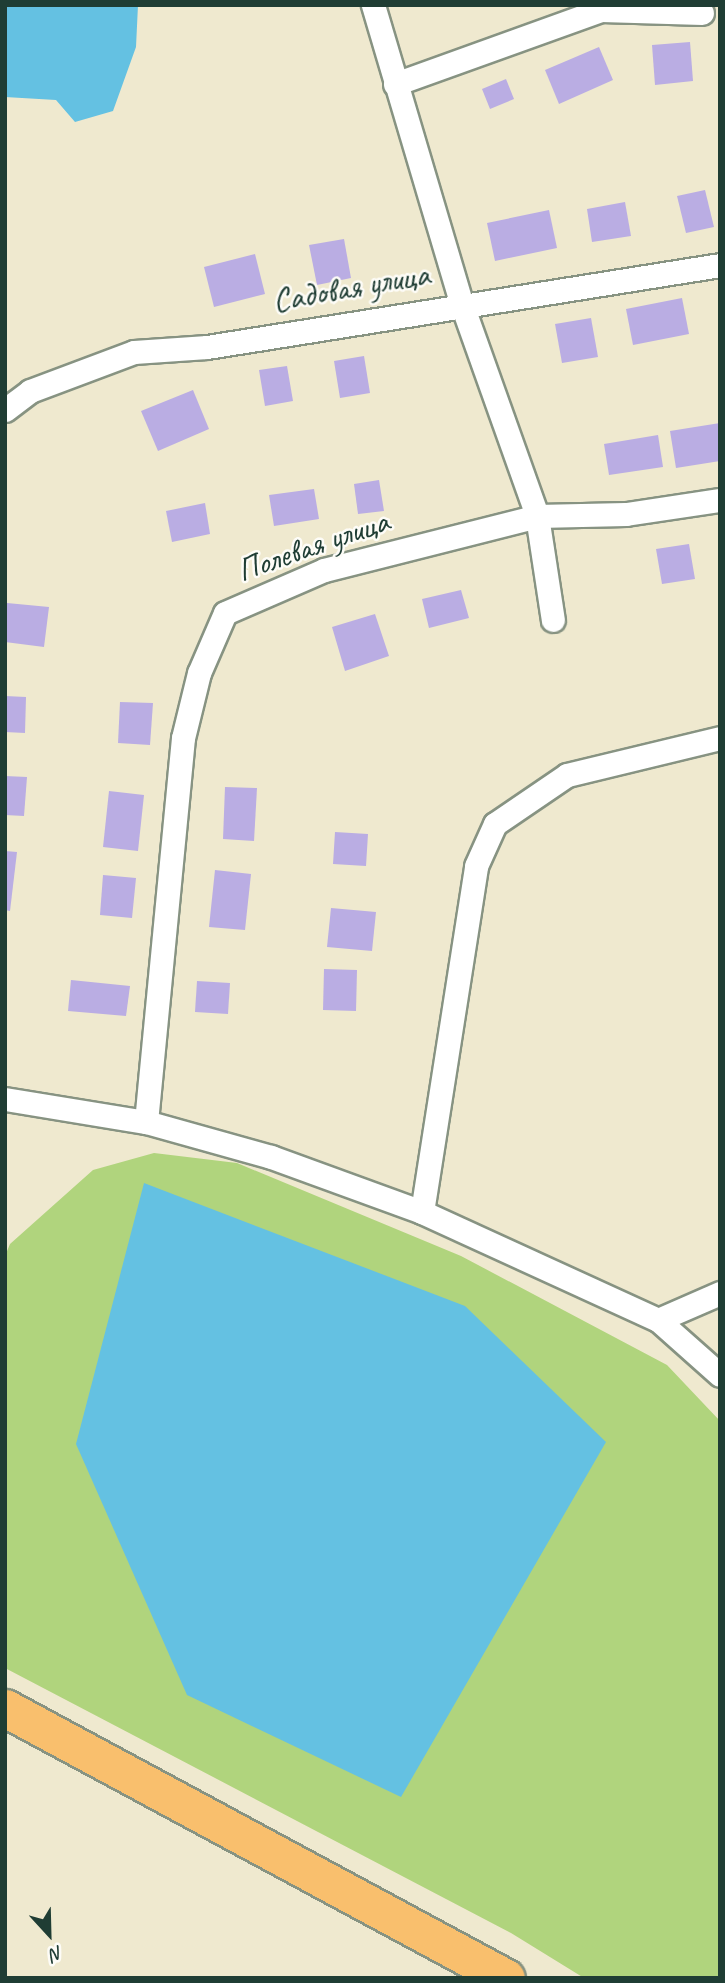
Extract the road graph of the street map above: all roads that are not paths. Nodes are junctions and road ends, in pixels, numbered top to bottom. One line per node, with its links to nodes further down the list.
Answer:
1 (373, 5): 3 (street)
2 (702, 13): 3 (street)
3 (395, 84): 5 (street)
4 (720, 265): 5 (street, Садовая улица)
5 (461, 302): 6 (street, Садовая улица); 8 (street)
6 (5, 410)
7 (720, 500): 8 (street, Полевая улица)
8 (537, 516): 9 (street); 12 (street, Полевая улица)
9 (553, 620)
10 (720, 738): 13 (street)
11 (7, 1105): 12 (street)
12 (146, 1122): 13 (street)
13 (422, 1212): 15 (street)
14 (720, 1293): 15 (street)
15 (658, 1320): 16 (street)
16 (720, 1375)
17 (5, 1708): 18 (main road)
18 (506, 1978)

